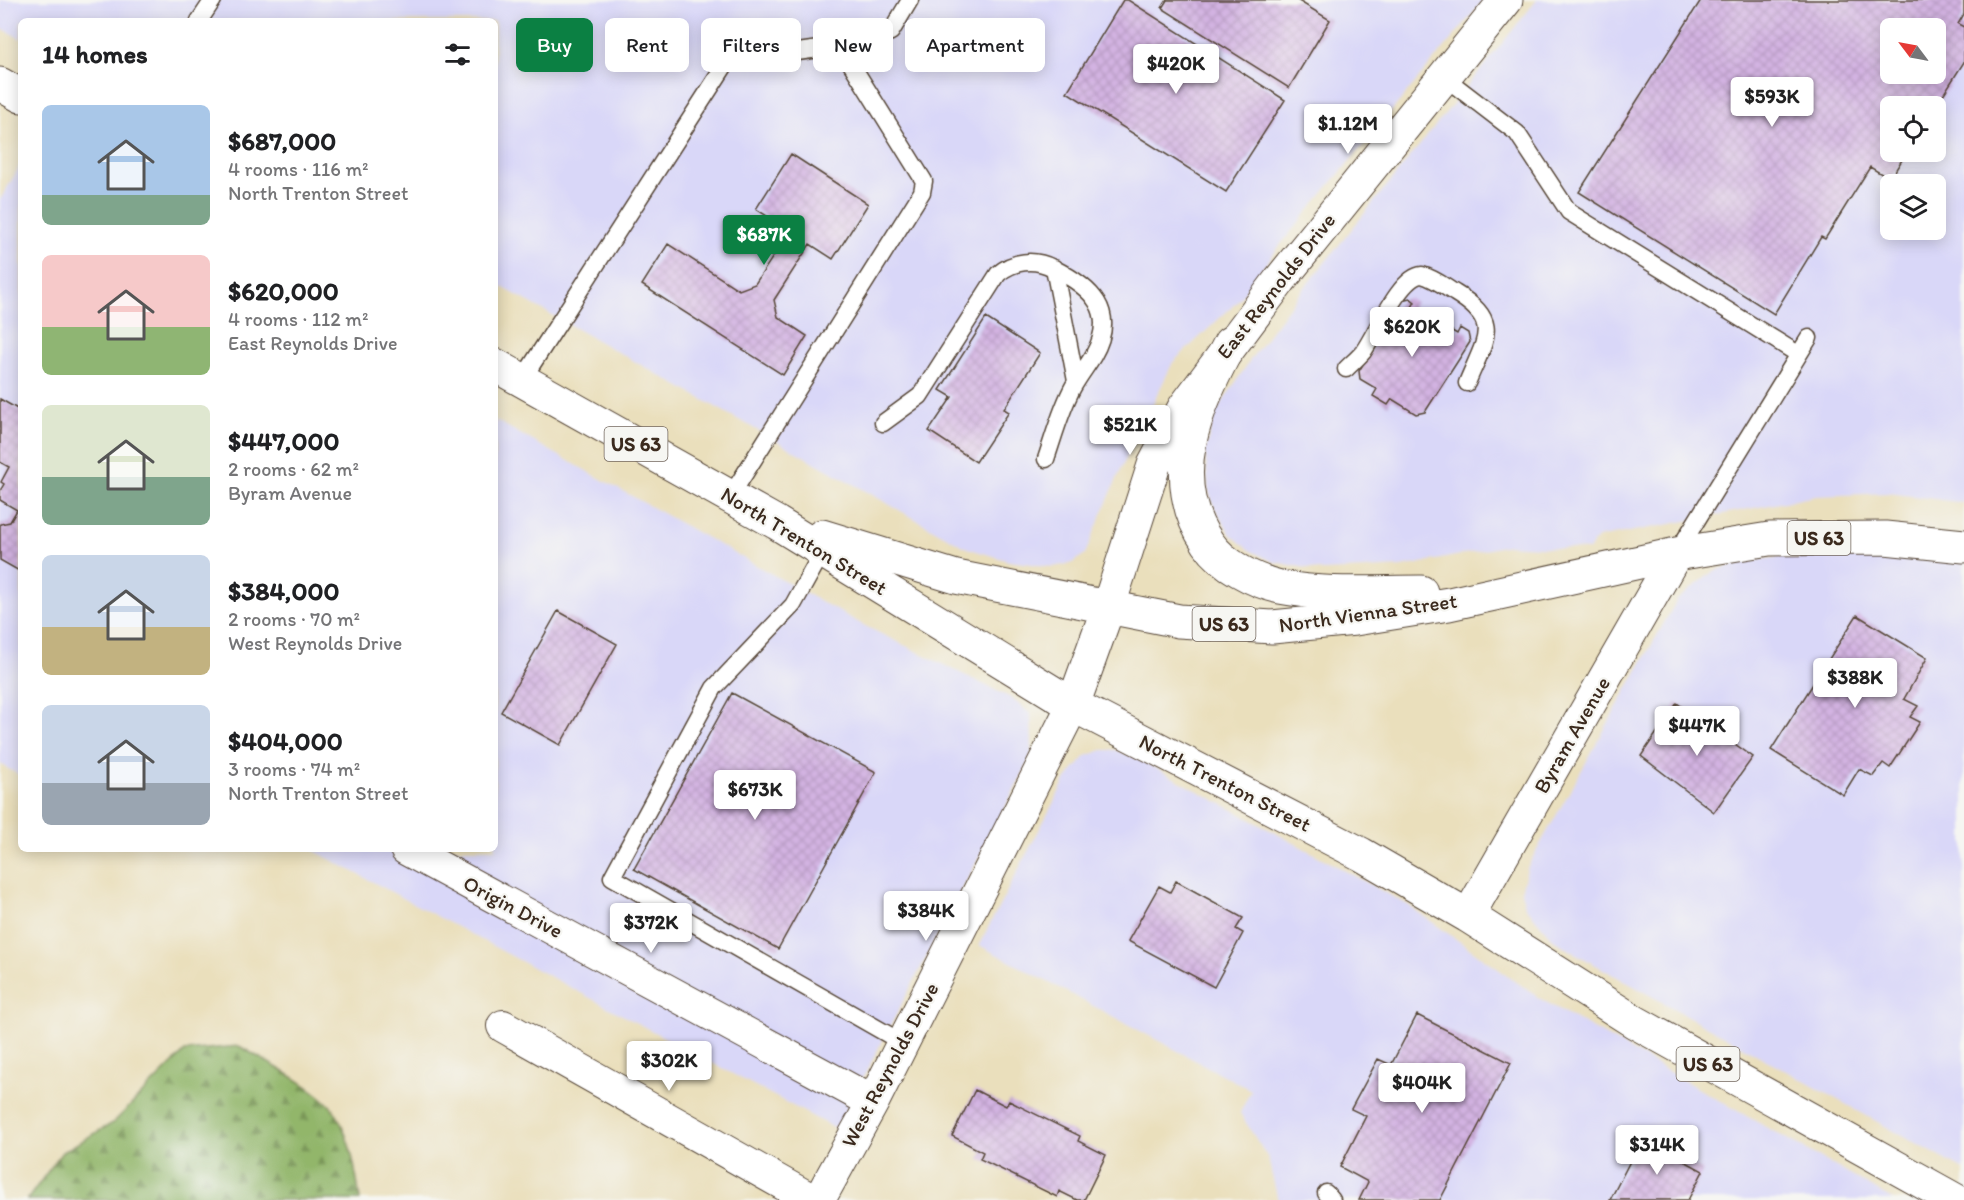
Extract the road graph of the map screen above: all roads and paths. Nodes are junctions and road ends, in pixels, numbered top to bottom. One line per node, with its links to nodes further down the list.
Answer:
1 (213, 0): 4 (lane)
2 (910, 0): 5 (lane)
3 (1506, 0): 8 (main road, East Reynolds Drive)
4 (201, 18)
5 (893, 29)
6 (813, 50): 16 (lane)
7 (856, 72): 21 (lane)
8 (1444, 77): 13 (main road, East Reynolds Drive); 14 (lane)
9 (0, 84): 10 (main road)
10 (18, 94)
11 (1054, 268): 17 (lane); 17 (lane); 19 (lane)
12 (1809, 338): 14 (lane)
13 (1230, 343): 26 (main road); 27 (main road, East Reynolds Drive)
14 (1798, 354): 25 (lane)
15 (1346, 369): 18 (lane)
16 (509, 373): 21 (main road, North Trenton Street / US 63)
17 (1076, 381): 20 (lane)
18 (1467, 383)
19 (883, 423)
20 (1046, 459)
21 (730, 497): 22 (main road, North Trenton Street / US 63)
22 (777, 523): 24 (main road, North Trenton Street / US 63); 27 (main road, North Vienna Street / US 63)
23 (1964, 546): 25 (main road, North Vienna Street / US 63)
24 (823, 551): 28 (main road, North Trenton Street / US 63); 32 (lane)
25 (1676, 554): 26 (main road, North Vienna Street / US 63); 30 (street, Byram Avenue)
26 (1539, 585): 27 (main road, North Vienna Street / US 63)
27 (1108, 608): 28 (main road, East Reynolds Drive)
28 (1073, 705): 30 (main road, North Trenton Street / US 63); 32 (street, West Reynolds Drive)
29 (412, 852): 33 (street, Origin Drive)
30 (1468, 915): 36 (main road, North Trenton Street / US 63)
31 (503, 1026): 34 (street)
32 (903, 1043): 33 (street, West Reynolds Drive)
33 (873, 1102): 35 (street, West Reynolds Drive)
34 (812, 1200)
35 (819, 1200)
36 (1955, 1200)

